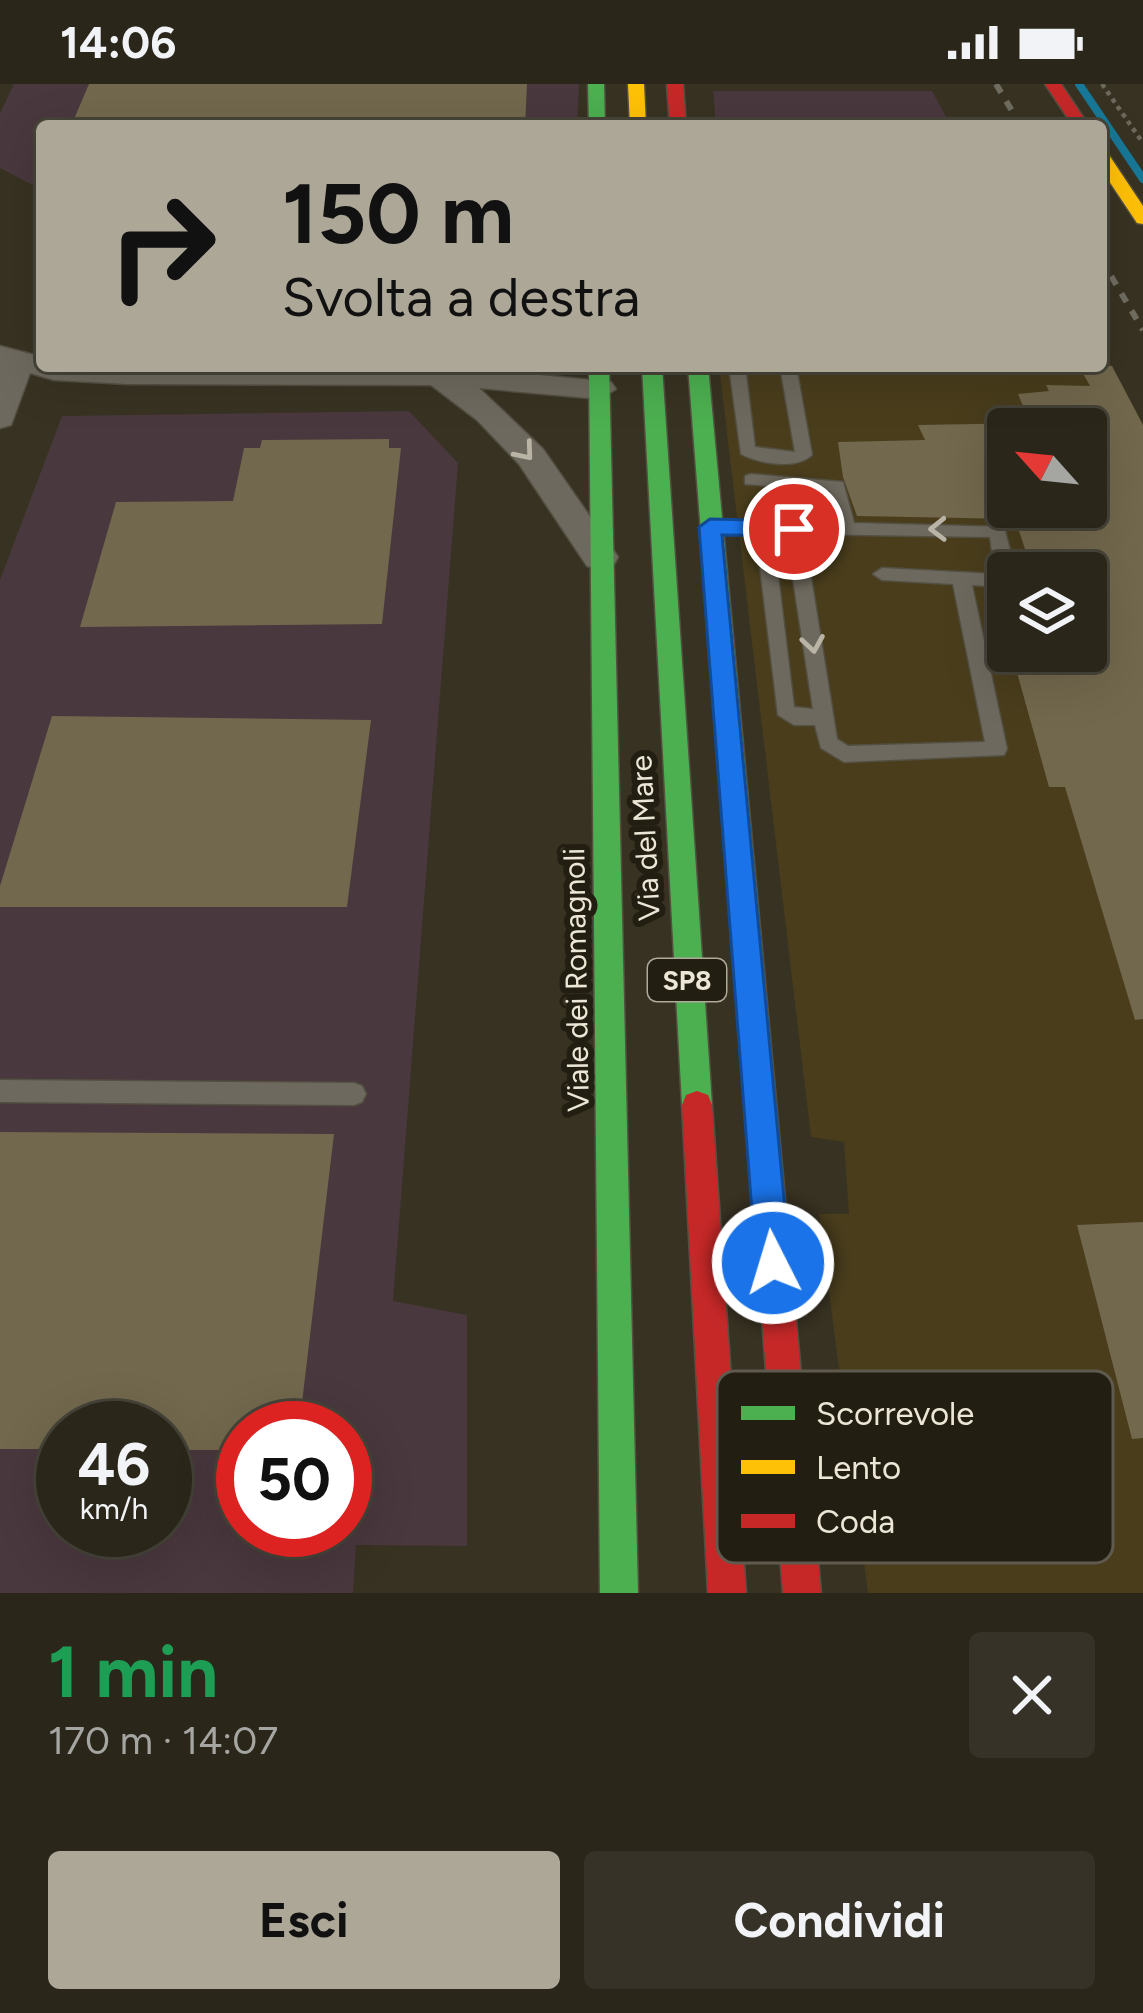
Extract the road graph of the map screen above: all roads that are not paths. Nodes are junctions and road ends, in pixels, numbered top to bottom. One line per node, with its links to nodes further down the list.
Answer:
1 (596, 84): 5 (main road)
2 (636, 84): 6 (main road)
3 (675, 84): 7 (main road)
4 (1053, 84): 8 (main road)
5 (597, 120)
6 (638, 120)
7 (678, 120)
8 (1077, 120)
9 (1107, 165): 10 (main road)
10 (1143, 219)
11 (8, 359): 19 (street)
12 (111, 372): 17 (street)
13 (652, 372): 32 (main road, Via del Mare / SP8)
14 (698, 372): 21 (main road)
15 (738, 372): 16 (lane)
16 (789, 372)
17 (439, 375): 18 (street); 25 (street, one-way to 25)
18 (600, 378): 25 (main road, Viale dei Romagnoli)
19 (0, 418)
20 (752, 481): 24 (lane)
21 (710, 527): 22 (lane); 31 (main road)
22 (764, 528): 23 (lane); 28 (lane)
23 (794, 529): 24 (lane); 28 (lane, one-way to 28)
24 (847, 530): 27 (lane, one-way to 24)
25 (600, 557): 35 (main road, Viale dei Romagnoli)
26 (882, 574): 27 (lane)
27 (961, 578): 28 (lane)
28 (824, 717)
29 (0, 1091): 30 (lane)
30 (354, 1094)
31 (783, 1371)
32 (717, 1429)
33 (725, 1563): 36 (main road, Via del Mare / SP8)
34 (799, 1563): 37 (main road)
35 (619, 1593)
36 (727, 1593)
37 (802, 1593)

